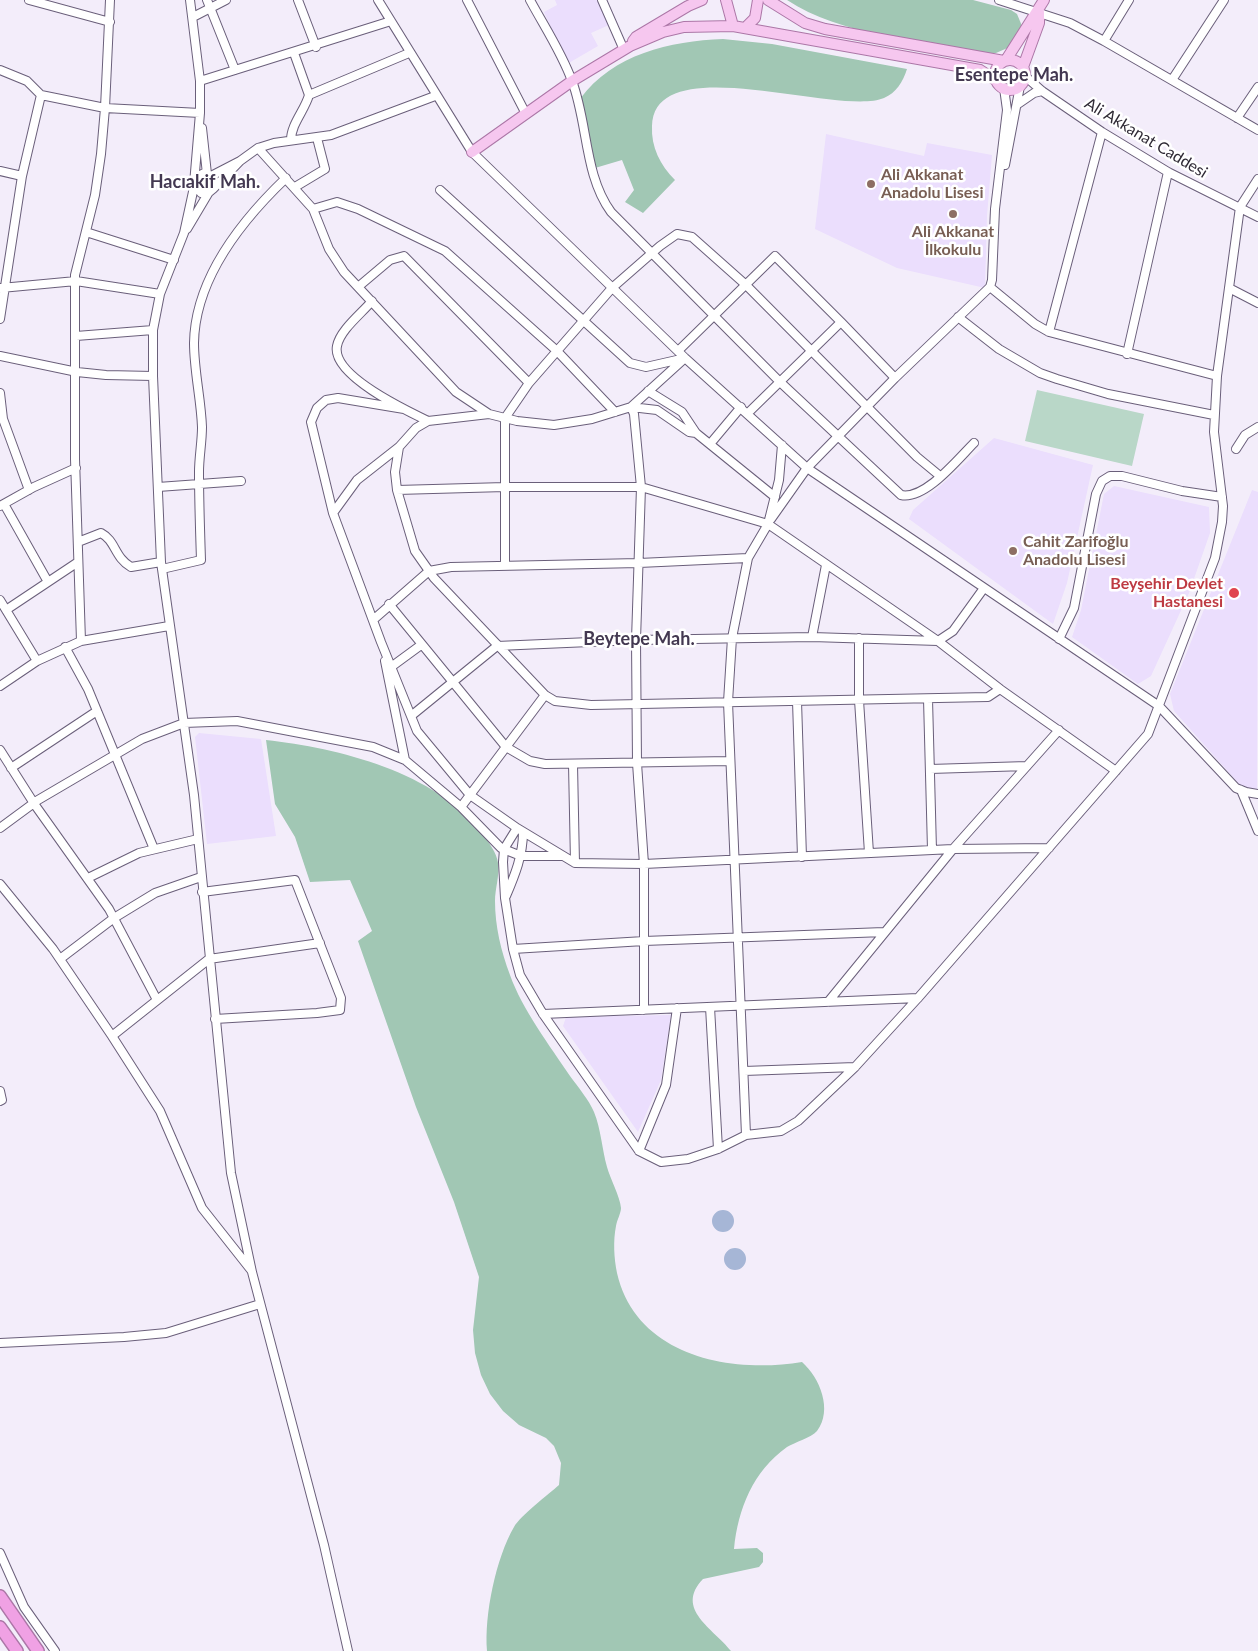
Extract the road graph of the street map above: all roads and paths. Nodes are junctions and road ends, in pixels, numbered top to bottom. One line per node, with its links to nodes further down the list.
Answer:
1 (29, 0): 21 (street)
2 (110, 0): 21 (street)
3 (190, 0): 20 (street)
4 (226, 0): 18 (street)
5 (298, 0): 26 (street)
6 (378, 0): 22 (street)
7 (530, 0): 36 (street)
8 (602, 0): 27 (street)
9 (702, 0): 27 (main road)
10 (726, 0): 23 (main road)
11 (758, 0): 24 (main road)
12 (768, 0): 30 (main road)
13 (1001, 0): 19 (street)
14 (1044, 0): 19 (main road)
15 (1129, 0): 25 (street)
16 (1224, 0): 34 (street)
17 (469, 1): 47 (street)
18 (209, 4): 20 (street); 32 (street)
19 (1039, 12): 25 (street); 30 (main road); 33 (main road)
20 (192, 17): 35 (street)
21 (110, 22): 45 (street)
22 (391, 22): 26 (street); 29 (street)
23 (733, 26): 24 (main road); 27 (main road)
24 (745, 28): 37 (main road)
25 (1104, 41): 34 (street)
26 (316, 47): 28 (street)
27 (627, 48): 36 (main road)
28 (294, 53): 32 (street); 42 (street)
29 (409, 53): 42 (street); 43 (street)
30 (1005, 61): 33 (main road); 37 (main road)
31 (0, 70): 41 (street)
32 (235, 70): 35 (street)
33 (1024, 71): 38 (main road); 40 (street, Ali Akkanat Caddesi)
34 (1172, 80): 48 (street)
35 (200, 81): 46 (street)
36 (572, 81): 47 (main road); 73 (street)
37 (1001, 85): 38 (main road); 69 (street)
38 (1020, 86): 44 (street)
39 (1258, 87): 48 (street)
40 (1042, 91): 44 (street); 50 (street, Ali Akkanat Caddesi)
41 (41, 95): 45 (street); 59 (street)
42 (309, 95): 52 (street)
43 (435, 96): 51 (street); 54 (street)
44 (1018, 104): 69 (street)
45 (106, 108): 46 (street); 71 (street)
46 (200, 113): 58 (street); 60 (street)
47 (526, 114): 54 (main road)
48 (1237, 118): 49 (street)
49 (1258, 130)
50 (1102, 132): 57 (street, Ali Akkanat Caddesi); 91 (street)
51 (317, 138): 52 (street); 64 (street)
52 (291, 140): 53 (street)
53 (258, 148): 55 (street); 61 (street)
54 (472, 152): 80 (street)
55 (240, 161): 58 (street); 65 (street)
56 (0, 171): 59 (street)
57 (1168, 172): 67 (street, Ali Akkanat Caddesi); 96 (street)
58 (209, 175): 60 (street); 65 (street)
59 (22, 176): 79 (street)
60 (195, 178): 63 (street)
61 (286, 178): 64 (street); 129 (street)
62 (1258, 179): 67 (street)
63 (194, 187): 65 (street); 72 (street)
64 (296, 187): 68 (street)
65 (211, 190): 72 (street)
66 (440, 190): 88 (street)
67 (1240, 207): 70 (street, Ali Akkanat Caddesi); 81 (street)
68 (313, 209): 77 (street); 94 (street)
69 (995, 209): 78 (street)
70 (1258, 216)
71 (86, 232): 74 (street); 75 (street)
72 (184, 233): 74 (street)
73 (652, 253): 76 (street); 80 (street); 85 (street)
74 (174, 260): 82 (street)
75 (76, 281): 79 (street); 82 (street); 92 (street)
76 (746, 285): 85 (street); 89 (street); 93 (street)
77 (358, 287): 83 (street); 104 (street)
78 (990, 287): 86 (street); 91 (street)
79 (2, 288): 87 (street)
80 (612, 288): 88 (street); 95 (street)
81 (1229, 288): 84 (street); 101 (street)
82 (160, 294): 90 (street)
83 (372, 302): 110 (street); 113 (street)
84 (1258, 303)
85 (714, 316): 95 (street); 103 (street)
86 (958, 317): 102 (street); 114 (street)
87 (0, 320)
88 (585, 320): 94 (street); 98 (street)
89 (840, 322): 93 (street); 102 (street)
90 (153, 330): 92 (street); 100 (street)
91 (1049, 332): 96 (street)
92 (76, 336): 99 (street)
93 (810, 350): 103 (street); 109 (street)
94 (558, 351): 104 (street); 111 (street)
95 (678, 351): 98 (street)
96 (1127, 354): 101 (street)
97 (0, 356): 99 (street)
98 (685, 358): 105 (street); 108 (street)
99 (77, 372): 100 (street); 125 (street)
100 (153, 376): 130 (street)
101 (1217, 376): 114 (street)
102 (895, 378): 109 (street)
103 (779, 382): 112 (street); 119 (street)
104 (529, 383): 115 (street)
105 (648, 392): 107 (street); 118 (street)
106 (0, 393): 133 (street)
107 (631, 406): 111 (street); 118 (street); 132 (street)
108 (741, 407): 112 (street); 121 (street)
109 (867, 407): 119 (street); 127 (street)
110 (404, 409): 116 (street); 138 (street)
111 (615, 412): 115 (street)
112 (748, 413): 122 (street)
113 (489, 414): 115 (street); 116 (street)
114 (1214, 415): 136 (street)
115 (505, 418): 131 (street)
116 (428, 421): 123 (street)
117 (1258, 426): 124 (street)
118 (696, 433): 121 (street)
119 (838, 437): 126 (street); 127 (street)
120 (974, 443): 127 (street)
121 (710, 444): 135 (street)
122 (782, 445): 126 (street); 135 (street)
123 (399, 447): 134 (street); 138 (street)
124 (1236, 449)
125 (76, 468): 133 (street); 140 (street)
126 (807, 468): 139 (street); 149 (street)
127 (940, 476)
128 (241, 481): 129 (street)
129 (199, 484): 130 (street); 144 (street)
130 (158, 487): 144 (street)
131 (505, 487): 132 (street); 134 (street); 145 (street)
132 (641, 487): 139 (street); 143 (street)
133 (29, 490): 137 (street)
134 (397, 490): 147 (street)
135 (775, 497): 139 (street)
136 (1222, 497): 158 (street); 177 (street)
137 (2, 505): 148 (street)
138 (332, 512): 153 (street)
139 (768, 524): 141 (street); 146 (street)
140 (78, 542): 142 (street); 144 (street)
141 (748, 558): 143 (street); 156 (street)
142 (78, 562): 148 (street); 160 (street)
143 (638, 563): 145 (street); 159 (street)
144 (161, 565): 154 (street)
145 (505, 565): 147 (street)
146 (826, 565): 155 (street); 161 (street)
147 (429, 571): 151 (street); 164 (street)
148 (48, 582): 152 (street)
149 (984, 588): 158 (street); 161 (street)
150 (0, 600): 152 (street)
151 (389, 604): 153 (street); 163 (street)
152 (6, 610): 166 (street)
153 (373, 620): 162 (street)
154 (169, 626): 160 (street); 180 (street)
155 (812, 637): 156 (street); 157 (street)
156 (732, 638): 159 (street); 175 (street)
157 (859, 638): 161 (street); 173 (street)
158 (1059, 638): 177 (street)
159 (636, 640): 164 (street); 176 (street)
160 (81, 641): 165 (street)
161 (938, 641): 170 (street)
162 (381, 642): 167 (street); 185 (street)
163 (421, 645): 167 (street); 168 (street)
164 (497, 646): 168 (street); 171 (street)
165 (65, 647): 166 (street); 178 (street)
166 (37, 661): 169 (street)
167 (391, 667): 179 (street)
168 (451, 683): 179 (street); 182 (street)
169 (0, 686)
170 (1000, 689): 172 (street); 181 (street)
171 (545, 695): 176 (street); 182 (street)
172 (928, 699): 173 (street); 191 (street)
173 (860, 700): 174 (street); 207 (street)
174 (797, 701): 175 (street); 210 (street)
175 (728, 702): 176 (street); 186 (street)
176 (636, 704): 187 (street)
177 (1159, 706): 192 (street); 193 (street)
178 (97, 711): 184 (street); 190 (street)
179 (411, 716): 195 (street)
180 (184, 723): 184 (street); 185 (street); 201 (street)
181 (1059, 730): 189 (street); 192 (street)
182 (506, 748): 188 (street); 195 (street)
183 (0, 750): 190 (street)
184 (113, 754): 196 (street); 203 (street)
185 (405, 760): 197 (street)
186 (730, 761): 187 (street); 211 (street)
187 (637, 763): 188 (street); 213 (street)
188 (572, 764): 212 (street)
189 (1027, 766): 191 (street); 204 (street)
190 (11, 768): 196 (street)
191 (930, 769): 206 (street)
192 (1116, 771): 202 (street)
193 (1241, 790): 194 (street); 200 (street)
194 (1258, 794)
195 (470, 795): 197 (street); 199 (street)
196 (34, 804): 198 (street); 215 (street)
197 (461, 807): 205 (street)
198 (0, 828)
199 (520, 830): 205 (street); 208 (street); 209 (street)
200 (1258, 831)
201 (198, 839): 203 (street); 214 (street)
202 (1049, 848): 204 (street); 227 (street)
203 (154, 849): 215 (street)
204 (953, 849): 206 (street); 220 (street)
205 (504, 850): 208 (street); 218 (street)
206 (932, 850): 207 (street)
207 (869, 853): 210 (street)
208 (521, 856): 209 (street); 218 (street)
209 (564, 856): 212 (street)
210 (802, 857): 211 (street)
211 (734, 860): 213 (street); 221 (street)
212 (575, 863): 213 (street)
213 (644, 864): 222 (street)
214 (201, 877): 217 (street); 219 (street)
215 (88, 878): 219 (street)
216 (0, 884): 225 (street)
217 (202, 892): 223 (street); 226 (street)
218 (505, 898): 224 (street)
219 (114, 918): 225 (street); 228 (street)
220 (884, 932): 221 (street); 229 (street)
221 (738, 938): 222 (street); 230 (street)
222 (644, 941): 224 (street); 233 (street)
223 (320, 943): 226 (street); 235 (street)
224 (513, 949): 234 (street)
225 (60, 959): 236 (street)
226 (208, 959): 228 (street); 235 (street)
227 (918, 998): 229 (street); 237 (street)
228 (158, 1000): 236 (street)
229 (828, 1002): 230 (street)
230 (741, 1006): 231 (street); 238 (street)
231 (710, 1007): 232 (street); 242 (street)
232 (677, 1008): 233 (street); 243 (street)
233 (644, 1010): 234 (street)
234 (543, 1014): 243 (street)
235 (215, 1019): 244 (street)
236 (112, 1036): 244 (street)
237 (855, 1067): 238 (street); 241 (street)
238 (744, 1071): 241 (street)
239 (0, 1091): 240 (street)
240 (0, 1101)
241 (746, 1135): 242 (street)
242 (718, 1149): 243 (street)
243 (639, 1151)
244 (252, 1272): 245 (street)
245 (260, 1304): 246 (street); 253 (street)
246 (0, 1343)
247 (0, 1553): 252 (street)
248 (0, 1596): 251 (highway)
249 (0, 1627): 250 (highway)
250 (17, 1651)
251 (38, 1651)
252 (55, 1651)
253 (348, 1651)

